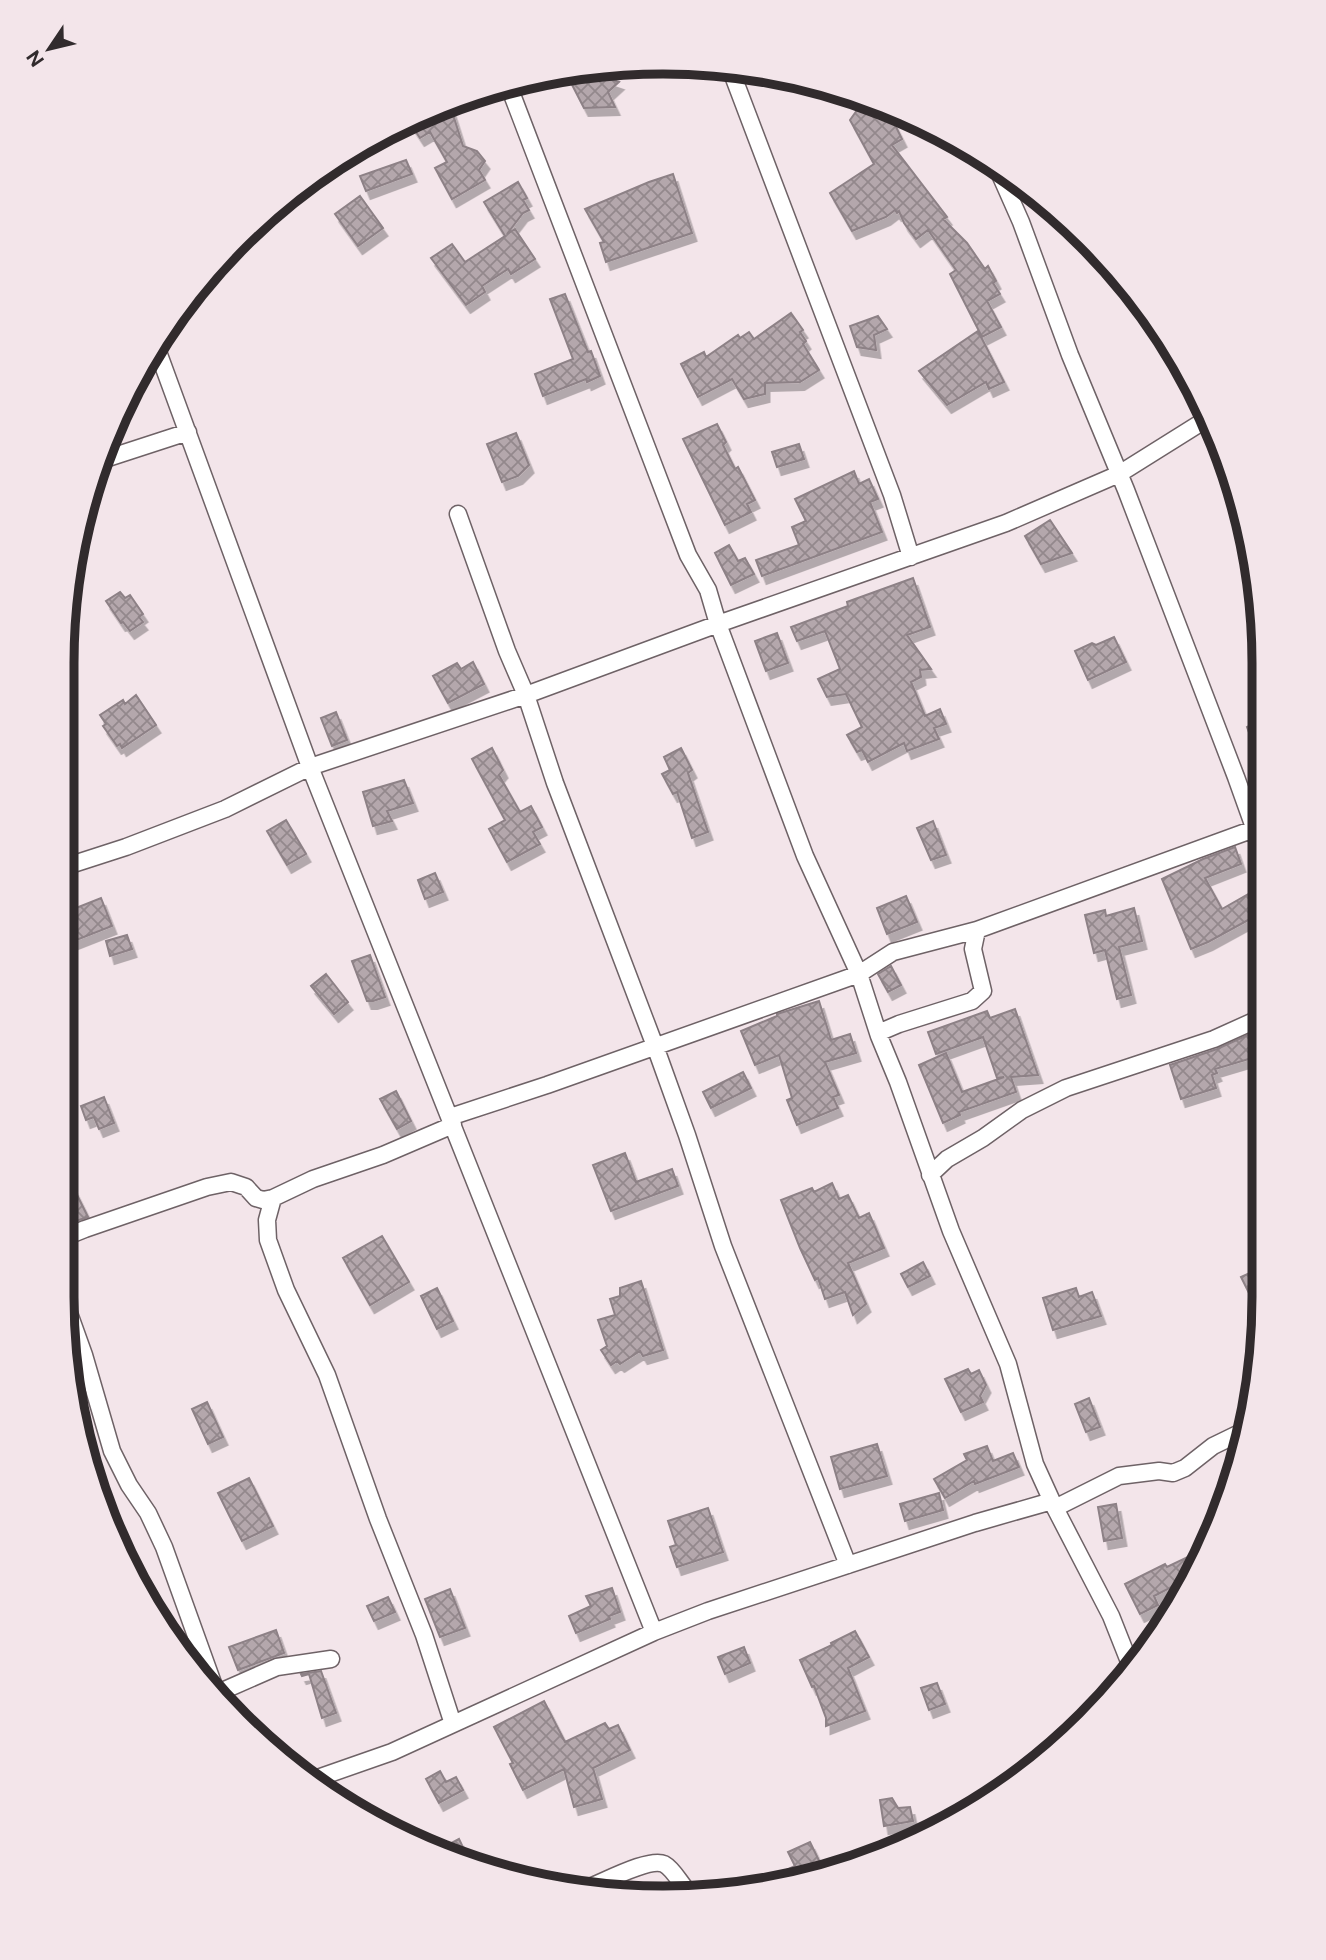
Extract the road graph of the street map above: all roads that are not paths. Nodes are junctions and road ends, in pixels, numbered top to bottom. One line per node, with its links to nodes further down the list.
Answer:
1 (734, 78): 10 (street)
2 (512, 94): 11 (street)
3 (1002, 181): 8 (street)
4 (160, 356): 6 (street)
5 (1201, 422): 8 (street)
6 (188, 432): 7 (street); 13 (street)
7 (111, 457)
8 (1119, 474): 10 (street); 14 (street)
9 (458, 514): 12 (street)
10 (911, 557): 11 (street)
11 (718, 624): 12 (street); 18 (street)
12 (526, 695): 13 (street); 21 (street)
13 (310, 767): 16 (street); 22 (street)
14 (1252, 809)
15 (1252, 830): 17 (street)
16 (74, 864)
17 (977, 930): 18 (street); 20 (street)
18 (859, 974): 20 (street); 21 (street)
19 (1252, 1022): 23 (street)
20 (878, 1033): 23 (street)
21 (655, 1046): 22 (street); 29 (street)
22 (451, 1121): 24 (street); 30 (street)
23 (930, 1175): 28 (street)
24 (273, 1198): 25 (street); 35 (street)
25 (74, 1233)
26 (75, 1329): 33 (street)
27 (1236, 1435): 28 (street)
28 (1054, 1504): 29 (street); 32 (street)
29 (848, 1565): 30 (street)
30 (654, 1632): 35 (street)
31 (331, 1659): 34 (street)
32 (1128, 1659)
33 (210, 1673)
34 (224, 1690)
35 (453, 1724): 36 (street)
36 (321, 1777)
37 (600, 1882): 38 (street)
38 (683, 1885)

